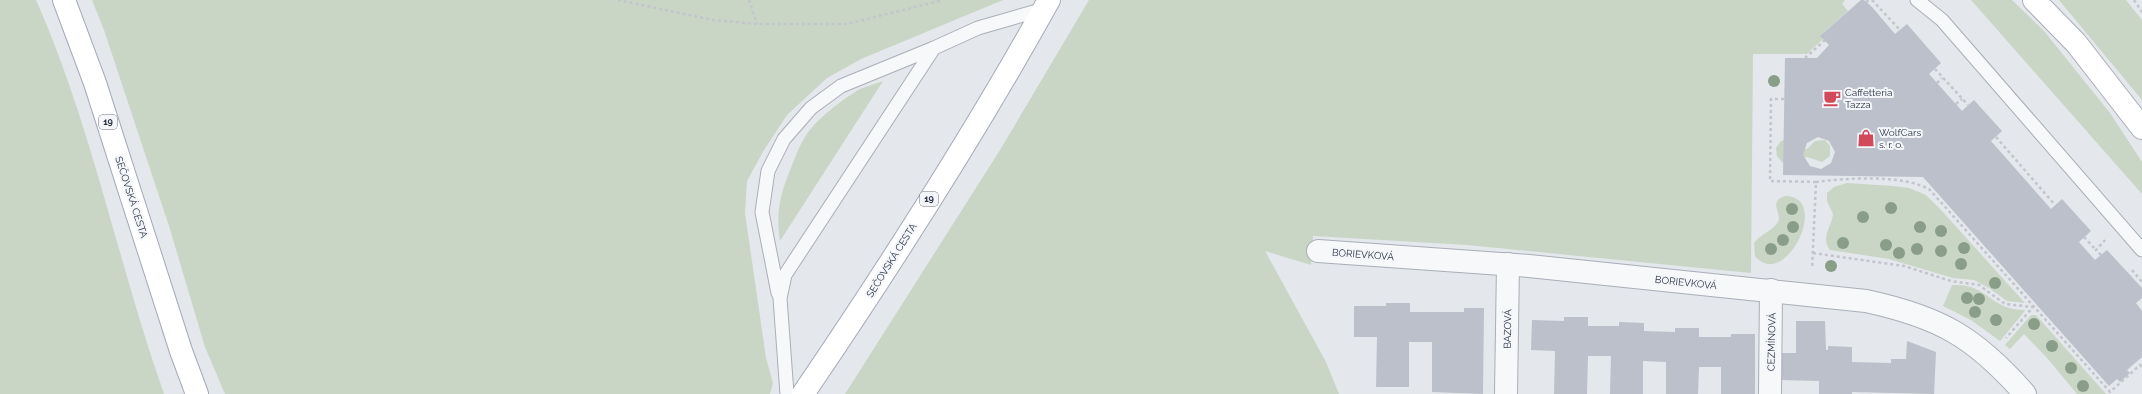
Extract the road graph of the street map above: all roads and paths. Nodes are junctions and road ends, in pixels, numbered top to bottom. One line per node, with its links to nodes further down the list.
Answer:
1 (64, 0): 43 (main road, SEČOVSKÁ CESTA / 19)
2 (618, 0): 13 (path)
3 (749, 0): 13 (path)
4 (943, 0): 13 (path)
5 (1869, 0): 10 (path)
6 (1872, 0): 14 (path)
7 (1917, 0): 32 (lane)
8 (2034, 0): 25 (main road)
9 (2134, 0): 12 (path)
10 (1866, 2)
11 (1046, 4): 16 (lane); 45 (main road, SEČOVSKÁ CESTA / 19)
12 (2142, 12)
13 (757, 24)
14 (1900, 30)
15 (1825, 40): 17 (path)
16 (934, 48): 39 (lane); 39 (lane)
17 (1805, 58)
18 (1935, 69): 19 (path)
19 (1942, 78): 20 (path); 22 (path)
20 (1937, 82)
21 (1784, 99): 27 (path)
22 (1962, 99): 23 (path); 24 (path)
23 (1956, 104)
24 (1968, 105)
25 (2141, 128)
26 (1996, 137): 28 (path)
27 (1816, 182): 34 (path); 40 (path)
28 (2055, 205)
29 (2084, 237): 31 (path)
30 (2106, 240): 31 (path)
31 (2096, 250): 35 (path)
32 (2142, 250)
33 (1318, 251): 36 (street, BORIEVKOVÁ)
34 (1813, 253): 38 (path); 40 (path)
35 (2101, 256)
36 (1508, 264): 37 (street, BORIEVKOVÁ); 46 (street, BAZOVÁ)
37 (1771, 290): 38 (street, BORIEVKOVÁ); 47 (street, CEZMÍNOVÁ)
38 (1811, 294): 48 (street, BORIEVKOVÁ)
39 (780, 298): 44 (lane)
40 (2033, 307): 41 (path); 42 (path)
41 (2017, 326)
42 (2142, 367)
43 (197, 394)
44 (787, 394)
45 (803, 394)
46 (1506, 394)
47 (1770, 394)
48 (2025, 394)

